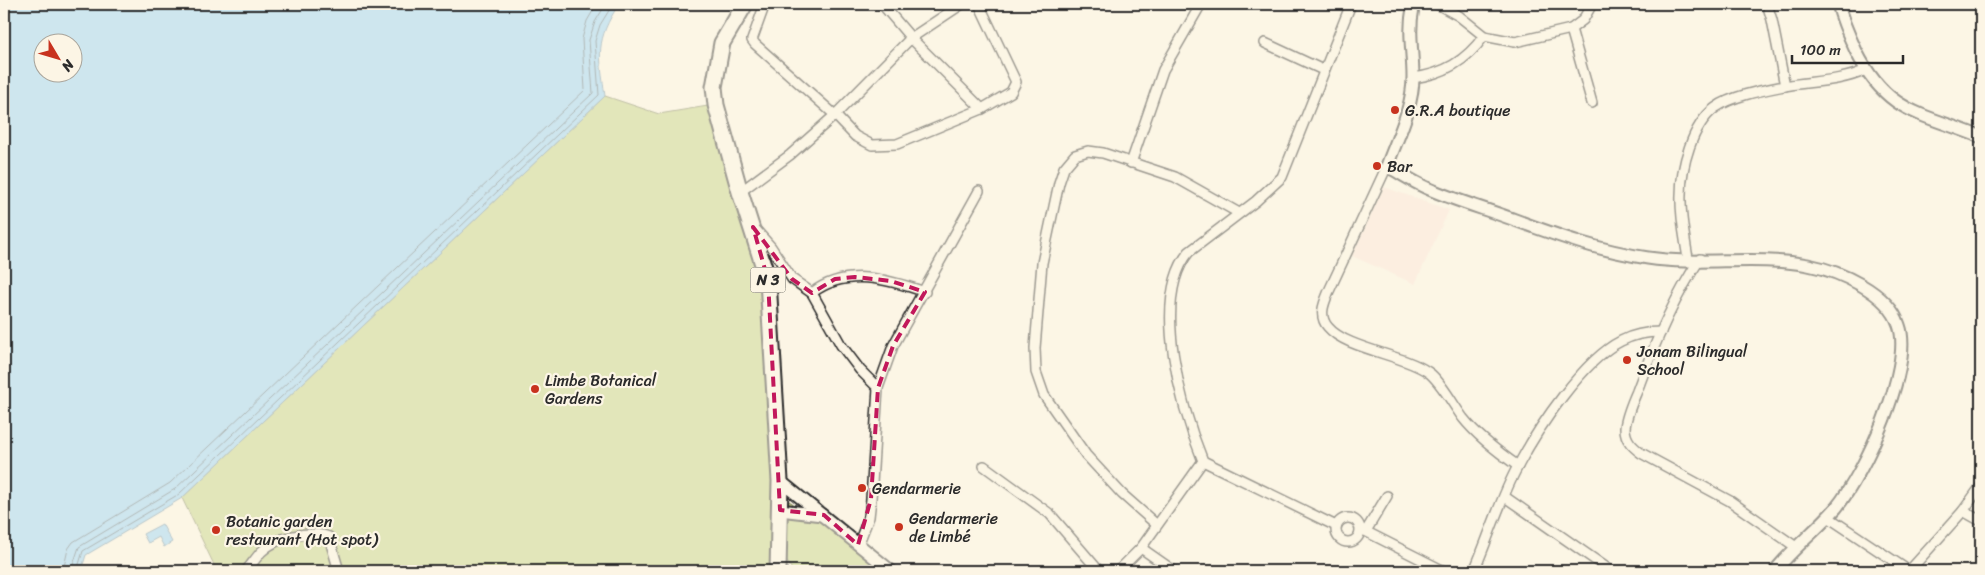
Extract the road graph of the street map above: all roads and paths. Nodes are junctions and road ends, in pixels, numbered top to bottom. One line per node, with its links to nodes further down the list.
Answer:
1 (745, 4): 28 (highway, N 3)
2 (765, 4): 23 (street)
3 (882, 4): 15 (street)
4 (962, 4): 15 (street)
5 (979, 4): 22 (street)
6 (1201, 4): 25 (street)
7 (1351, 4): 17 (street)
8 (1437, 4): 14 (street)
9 (1592, 4): 13 (street)
10 (1766, 4): 20 (street)
11 (1838, 4): 18 (street)
12 (1411, 5): 19 (street)
13 (1571, 30): 14 (street); 21 (street)
14 (1484, 36): 19 (street)
15 (912, 38): 22 (street); 23 (street)
16 (1265, 43): 17 (street)
17 (1323, 70): 29 (street)
18 (1866, 70): 20 (street); 24 (street)
19 (1413, 78): 26 (street)
20 (1786, 86): 31 (street)
21 (1592, 103)
22 (982, 109): 23 (street)
23 (835, 114): 28 (street)
24 (1981, 137)
25 (1131, 162): 29 (street); 49 (street)
26 (1387, 166): 31 (street); 39 (street)
27 (979, 191): 33 (street)
28 (740, 192): 30 (highway, N 3)
29 (1239, 214): 37 (street)
30 (753, 227): 34 (street); 40 (highway, N 3)
31 (1688, 259): 32 (street)
32 (1700, 259): 35 (street); 47 (street)
33 (925, 292): 34 (street); 36 (street)
34 (812, 293): 36 (street)
35 (1661, 332): 39 (street); 54 (street)
36 (878, 388): 52 (street)
37 (1203, 461): 49 (street); 50 (street)
38 (984, 466): 59 (street)
39 (1518, 466): 43 (street)
40 (780, 481): 44 (highway, N 3); 46 (street)
41 (1981, 486): 45 (street)
42 (1388, 496): 51 (street)
43 (1505, 496): 63 (street); 64 (street)
44 (780, 510): 46 (street); 57 (highway, N 3)
45 (1963, 511): 48 (street); 66 (street)
46 (824, 515): 52 (street)
47 (1828, 517): 54 (street); 66 (street)
48 (1981, 521)
49 (1158, 525): 53 (street)
50 (1336, 526): 51 (street); 51 (street)
51 (1363, 530): 62 (street)
52 (858, 545): 58 (street)
53 (1141, 548): 60 (street); 61 (street)
54 (1796, 548): 65 (street)
55 (246, 571): 56 (street)
56 (339, 571)
57 (778, 571)
58 (891, 571)
59 (1099, 571)
60 (1118, 571)
61 (1174, 571)
62 (1444, 571)
63 (1474, 571)
64 (1610, 571)
65 (1775, 571)
66 (1909, 571)

